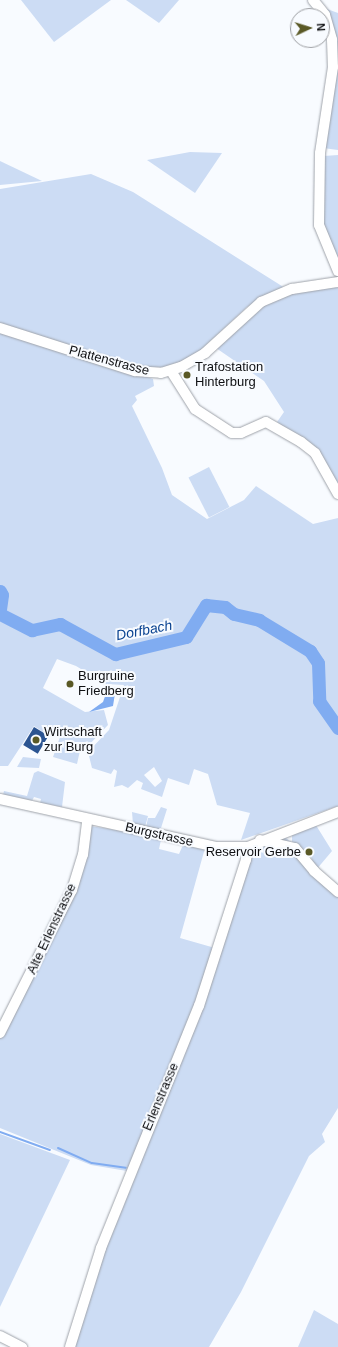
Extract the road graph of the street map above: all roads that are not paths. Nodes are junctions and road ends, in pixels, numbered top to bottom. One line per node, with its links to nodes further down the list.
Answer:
1 (313, 0): 2 (street)
2 (338, 271)
3 (338, 282): 5 (street, Plattenstrasse)
4 (0, 328): 5 (street, Plattenstrasse)
5 (171, 371): 6 (street)
6 (338, 494)
7 (0, 799): 9 (street, Burgstrasse)
8 (338, 812): 10 (street)
9 (88, 820): 11 (street, Burgstrasse); 13 (street, Alte Erlenstrasse)
10 (260, 840): 11 (street); 12 (street)
11 (248, 847): 16 (street, Erlenstrasse)
12 (338, 892)
13 (0, 1033)
14 (0, 1336): 15 (street)
15 (22, 1347)
16 (70, 1347)

